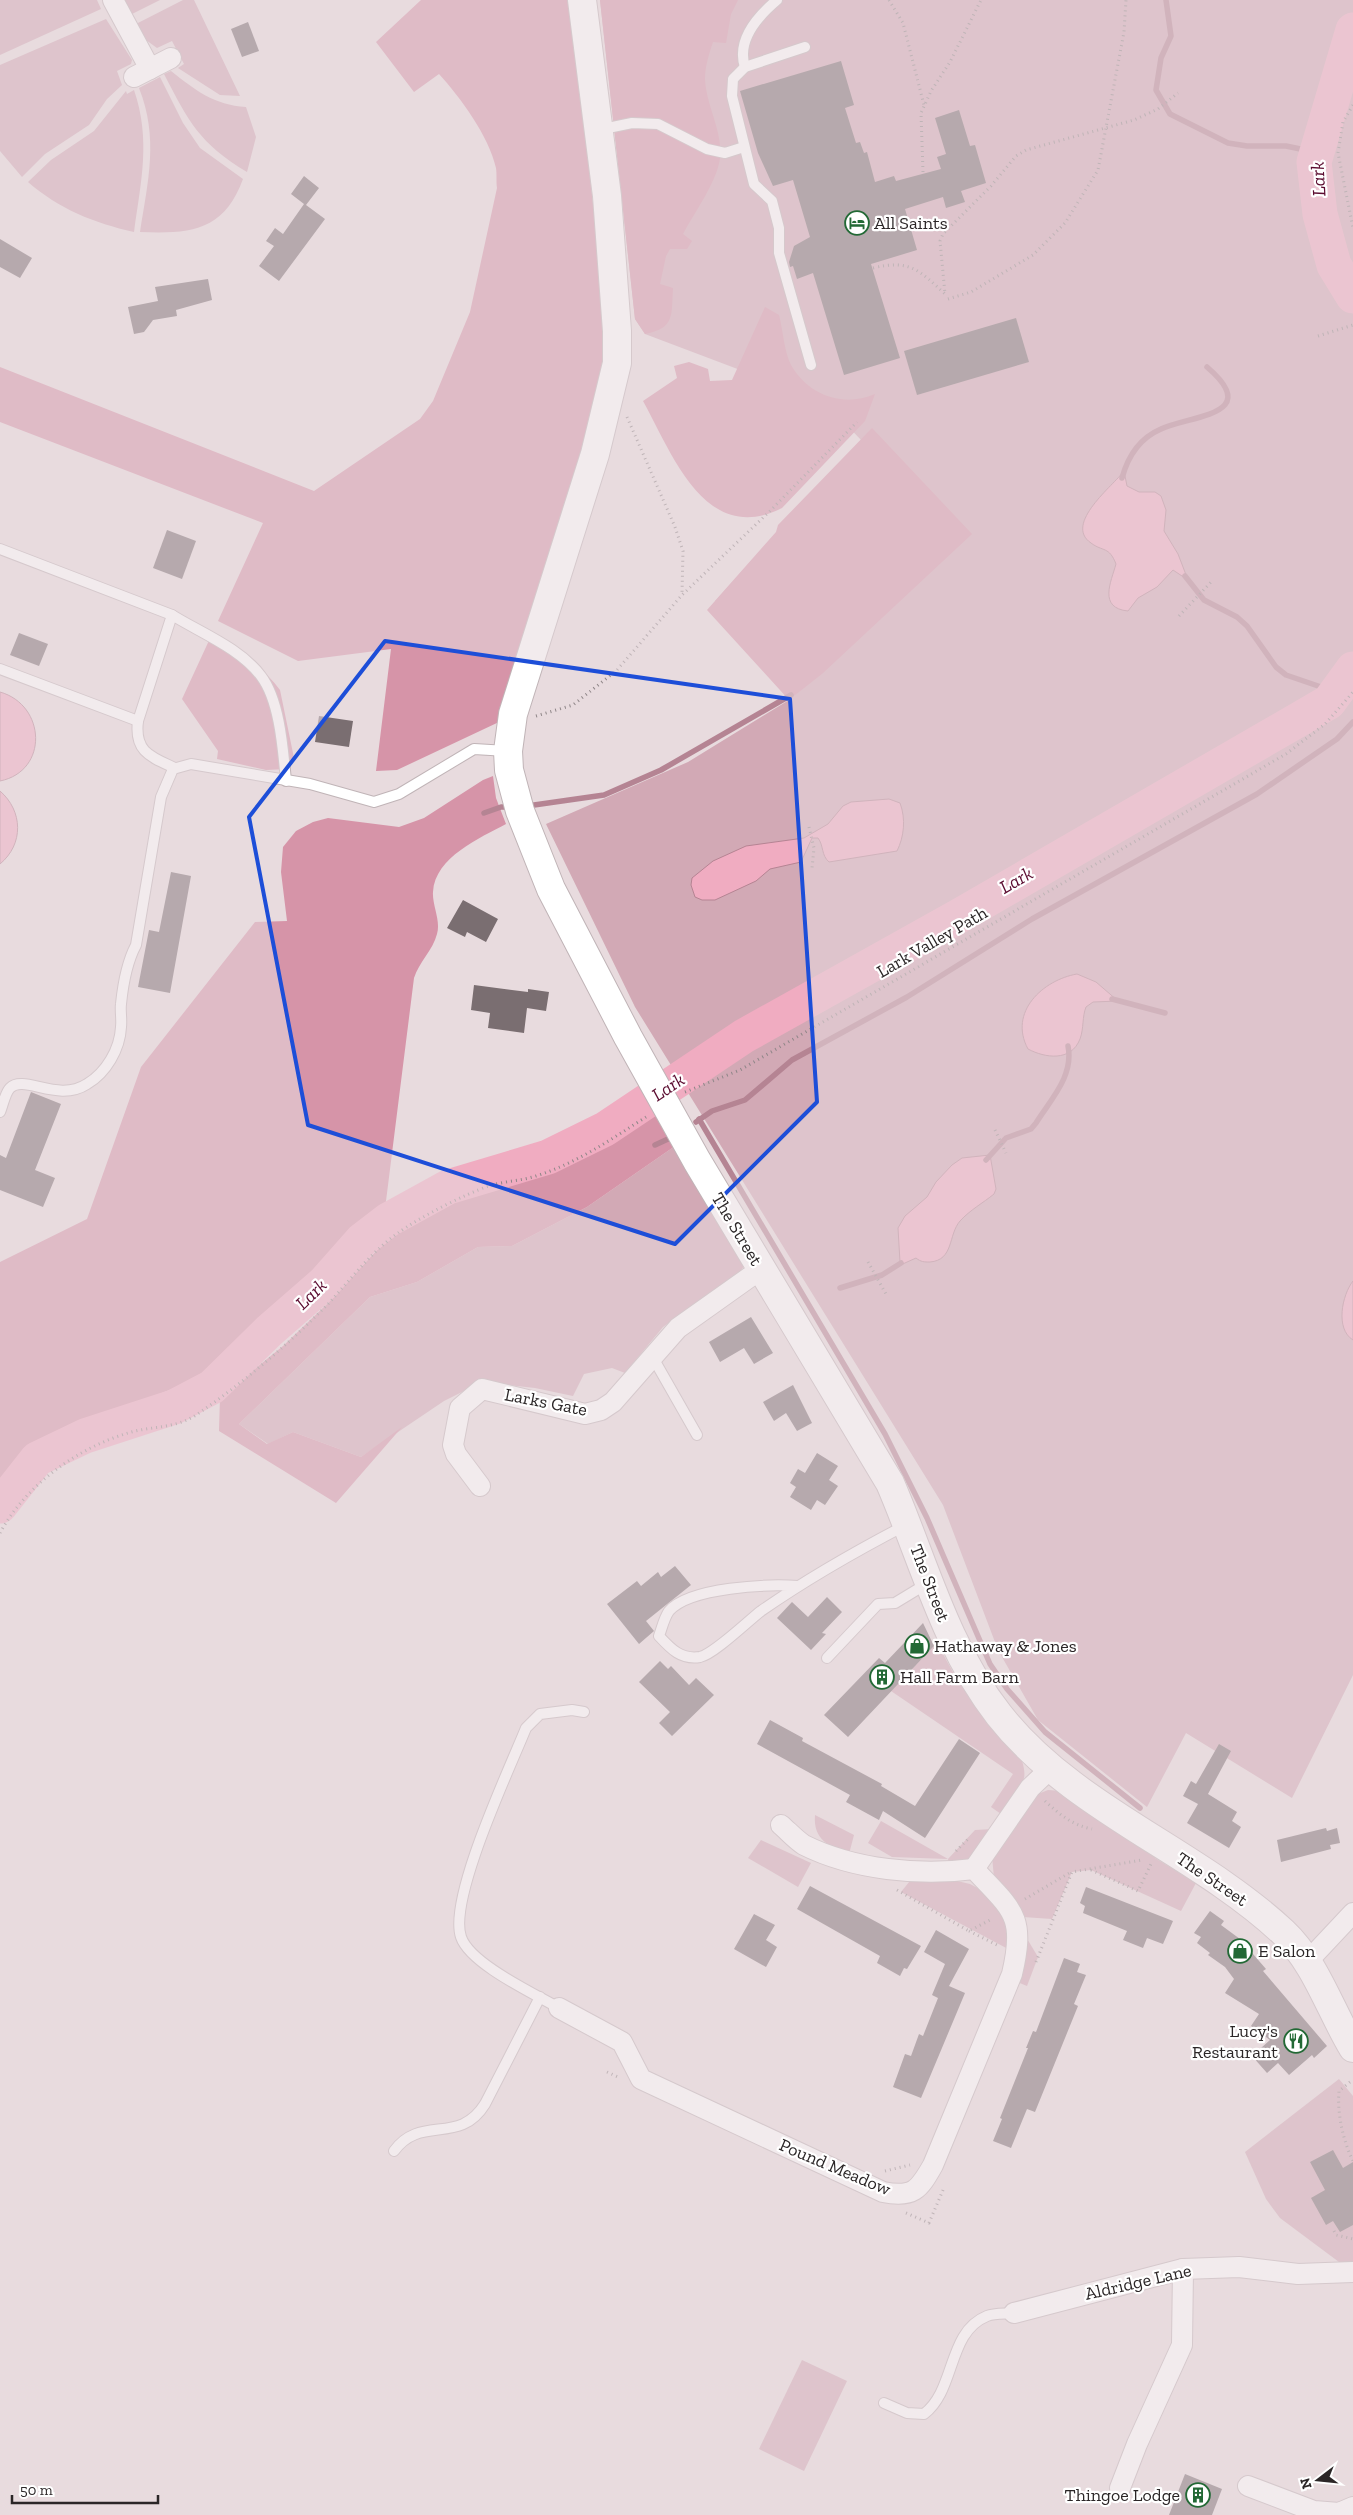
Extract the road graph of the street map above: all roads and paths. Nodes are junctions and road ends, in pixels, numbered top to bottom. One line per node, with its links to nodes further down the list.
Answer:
1 (113, 0): 8 (street)
2 (582, 0): 14 (main road, The Street)
3 (776, 0): 9 (lane)
4 (889, 0): 12 (path)
5 (981, 0): 12 (path)
6 (1126, 0): 13 (path)
7 (805, 47): 9 (lane)
8 (170, 58)
9 (745, 67): 15 (lane)
10 (1178, 93): 13 (path)
11 (1353, 105): 17 (path)
12 (924, 106): 16 (path)
13 (1106, 129): 18 (path); 19 (path)
14 (597, 130): 15 (lane); 23 (main road, The Street)
15 (744, 147): 22 (lane)
16 (923, 172)
17 (1353, 228)
18 (873, 268)
19 (948, 299)
20 (1353, 326): 21 (path)
21 (1318, 336)
22 (811, 364)
23 (611, 385): 27 (path); 32 (main road, The Street)
24 (857, 422): 27 (path)
25 (0, 549): 28 (lane)
26 (1213, 580): 29 (path)
27 (682, 595): 32 (path)
28 (172, 615): 33 (lane); 36 (lane)
29 (1179, 616)
30 (0, 669): 33 (lane)
31 (1353, 692): 39 (path, Lark Valley Path)
32 (513, 714): 34 (main road, The Street)
33 (138, 721): 35 (lane)
34 (508, 751): 36 (lane); 39 (main road, The Street)
35 (175, 768): 36 (lane); 40 (lane)
36 (286, 781)
37 (809, 827): 38 (path)
38 (812, 868)
39 (661, 1097): 44 (main road, The Street); 50 (path, Lark Valley Path)
40 (0, 1112)
41 (995, 1130): 42 (path)
42 (1006, 1153)
43 (868, 1262): 45 (path)
44 (761, 1269): 46 (street, Larks Gate); 49 (main road, The Street)
45 (886, 1294)
46 (652, 1356): 47 (lane); 48 (street, Larks Gate)
47 (697, 1435)
48 (480, 1486)
49 (908, 1524): 51 (main road, The Street); 52 (lane)
50 (0, 1532)
51 (929, 1583): 53 (lane); 55 (main road, The Street)
52 (798, 1586): 52 (lane)
53 (827, 1658)
54 (584, 1712): 69 (lane)
55 (1050, 1769): 59 (street); 67 (main road, The Street)
56 (781, 1825): 59 (street)
57 (971, 1836): 58 (path)
58 (955, 1853)
59 (974, 1869): 63 (street, Pound Meadow)
60 (1090, 1870): 60 (path); 61 (path)
61 (1072, 1872): 63 (path); 68 (path)
62 (892, 1888): 65 (path)
63 (1011, 1909): 65 (path); 70 (street, Pound Meadow)
64 (1353, 1913): 67 (street)
65 (969, 1930): 66 (path)
66 (998, 1945)
67 (1307, 1962): 71 (main road, The Street)
68 (1035, 1964)
69 (540, 1997): 70 (lane); 75 (lane)
70 (559, 2008)
71 (1353, 2048)
72 (607, 2072): 73 (path)
73 (625, 2080)
74 (1350, 2082): 76 (path)
75 (394, 2151)
76 (1353, 2161)
77 (917, 2164): 78 (path)
78 (876, 2173)
79 (944, 2187): 80 (path)
80 (902, 2211)
81 (1334, 2231): 82 (path)
82 (1353, 2239)
83 (1183, 2269): 84 (street, Aldridge Lane); 85 (street, Aldridge Lane); 88 (street)
84 (1353, 2272)
85 (1014, 2313): 86 (lane)
86 (884, 2402)
87 (1248, 2486): 89 (street)
88 (1120, 2488)
89 (1344, 2512)

